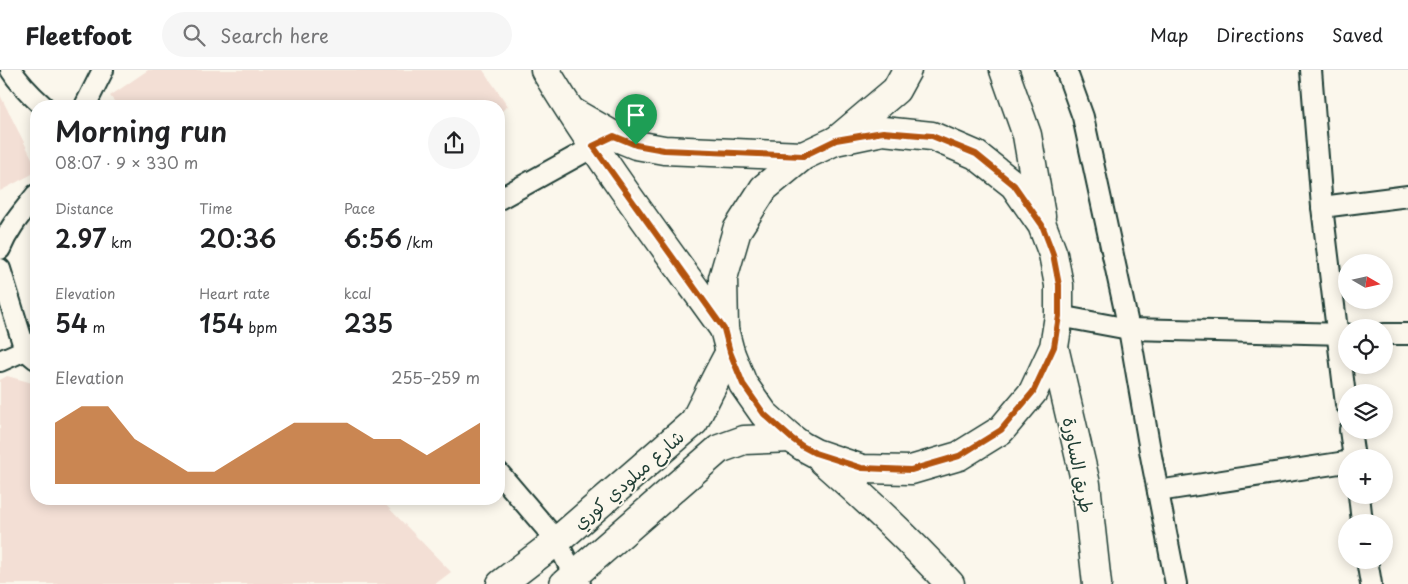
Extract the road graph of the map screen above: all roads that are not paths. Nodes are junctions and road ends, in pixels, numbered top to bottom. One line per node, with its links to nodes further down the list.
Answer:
1 (11, 70): 8 (street)
2 (103, 70): 9 (street)
3 (545, 70): 11 (main road)
4 (907, 70): 10 (main road)
5 (1004, 70): 17 (main road)
6 (1066, 70): 22 (street)
7 (1311, 70): 16 (street)
8 (37, 100)
9 (88, 100)
10 (836, 140): 12 (main road); 17 (main road)
11 (604, 141): 12 (main road); 13 (street); 26 (main road)
12 (803, 156): 26 (main road)
13 (505, 196)
14 (1408, 196): 16 (street)
15 (30, 202): 18 (street)
16 (1322, 207): 21 (street)
17 (1042, 225): 20 (main road)
18 (0, 249)
19 (0, 269): 28 (street)
20 (1059, 316): 22 (street); 27 (main road)
21 (1340, 319)
22 (1129, 330): 23 (street); 34 (street)
23 (1338, 334)
24 (1393, 334): 25 (street)
25 (1408, 334)
26 (727, 341): 30 (main road); 35 (main road, شارع ميلودي كوري)
27 (1054, 347): 31 (main road); 40 (main road, طريق الساورة)
28 (30, 354): 29 (street)
29 (0, 361)
30 (791, 438): 31 (main road); 37 (main road)
31 (815, 453): 39 (main road)
32 (1338, 463): 34 (street)
33 (505, 480): 35 (street)
34 (1158, 491): 41 (street)
35 (557, 541): 37 (street); 38 (main road, شارع ميلودي كوري)
36 (1368, 569): 42 (street)
37 (573, 581)
38 (501, 584)
39 (950, 584)
40 (1097, 584)
41 (1176, 584)
42 (1371, 584)

